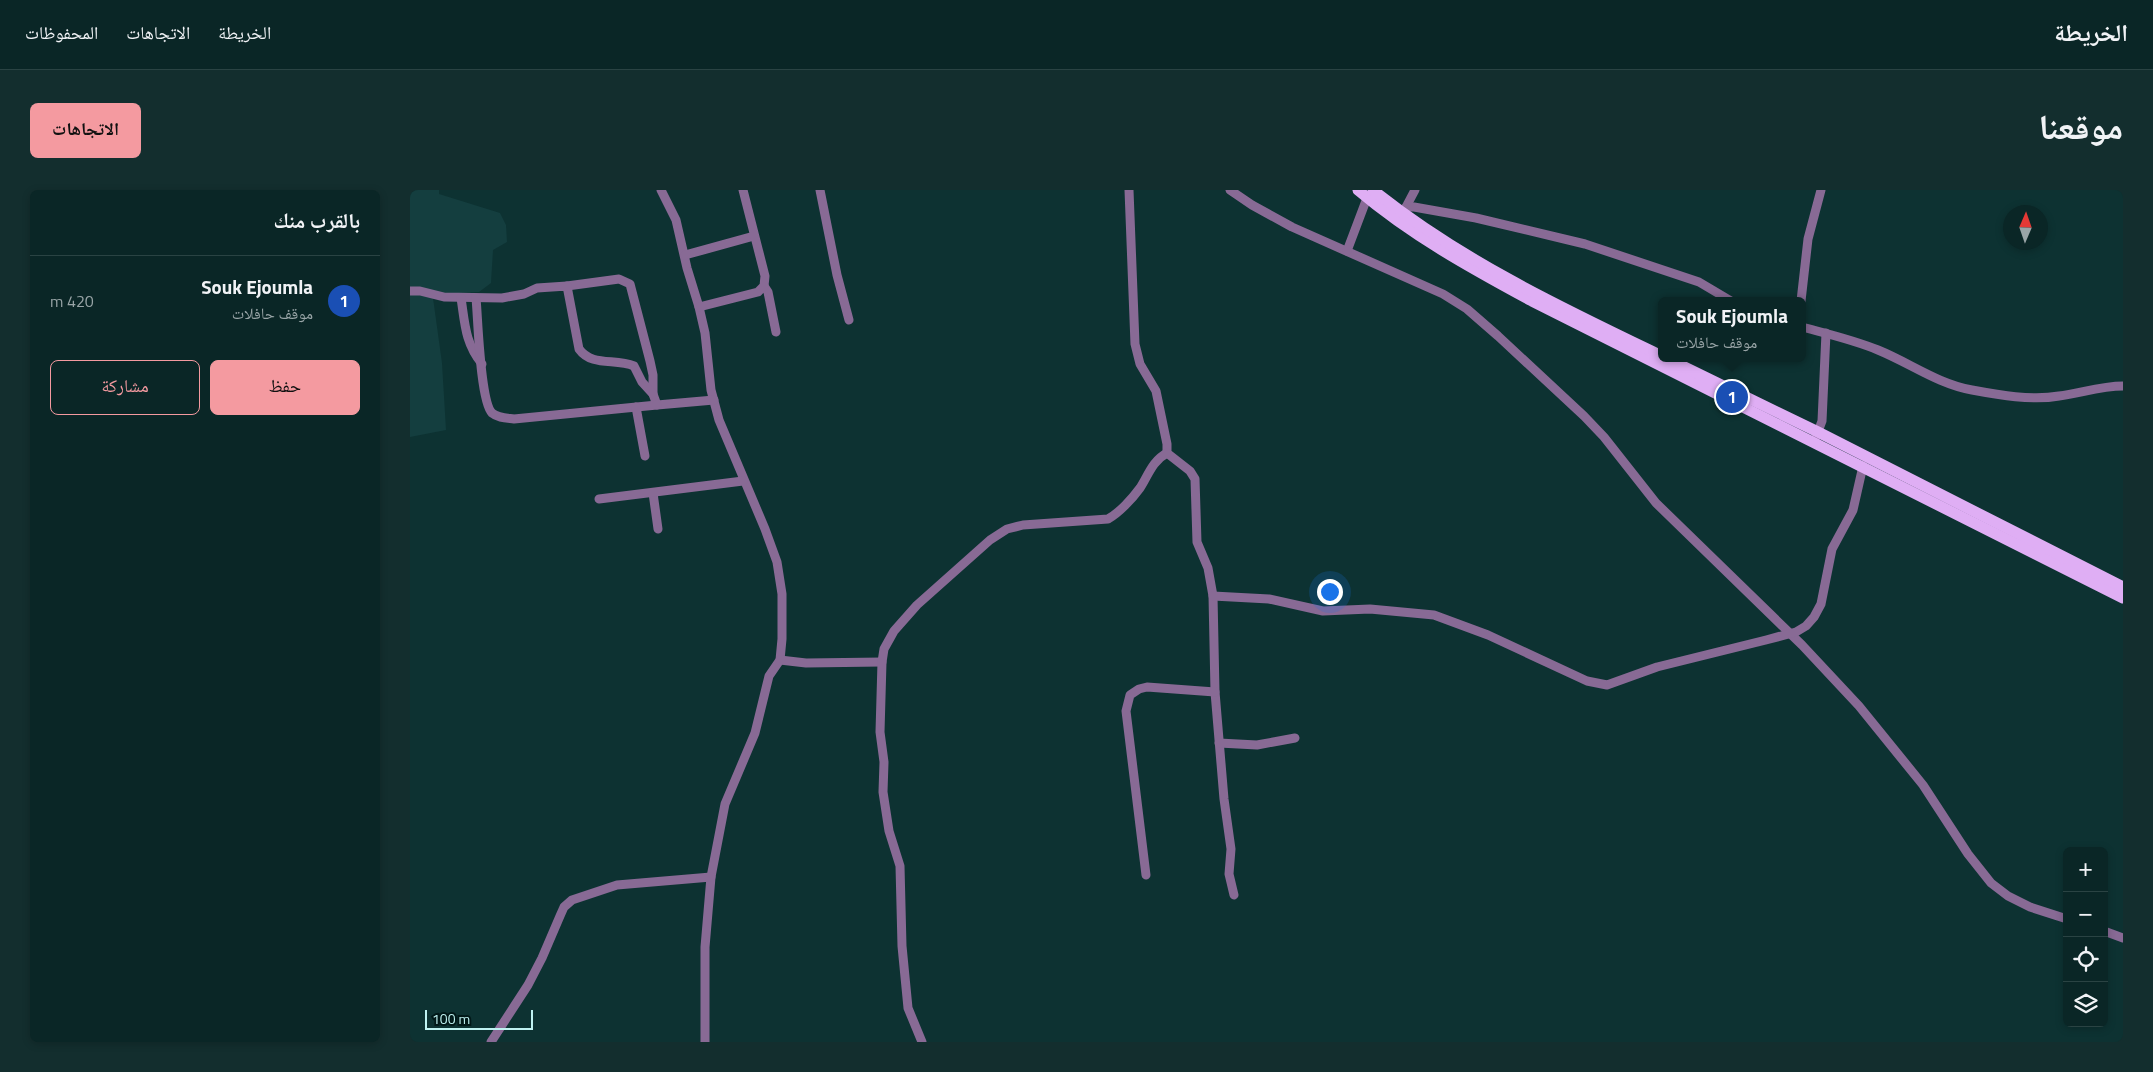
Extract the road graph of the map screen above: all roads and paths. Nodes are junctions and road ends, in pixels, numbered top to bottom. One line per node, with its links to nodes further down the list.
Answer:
1 (661, 190): 13 (street)
2 (743, 190): 11 (street)
3 (820, 190): 23 (street)
4 (1129, 190): 38 (street)
5 (1230, 190): 12 (street)
6 (1358, 190): 9 (main road)
7 (1415, 190): 10 (street)
8 (1821, 190): 18 (street)
9 (1370, 194): 10 (main road); 12 (street)
10 (1402, 214): 17 (street); 22 (main road)
11 (754, 236): 13 (street); 15 (street)
12 (1347, 251): 51 (street)
13 (685, 256): 21 (street)
14 (567, 286): 20 (street); 33 (street); 33 (street)
15 (764, 286): 21 (street); 25 (street)
16 (410, 291): 19 (street)
17 (1724, 297)
18 (1801, 297)
19 (461, 298): 20 (street); 31 (street)
20 (476, 298): 31 (street)
21 (699, 307): 34 (street)
22 (1576, 319): 27 (main road); 28 (main road)
23 (848, 320)
24 (1806, 328): 26 (street)
25 (776, 332)
26 (1826, 333): 32 (street); 37 (street)
27 (1658, 354)
28 (1658, 359)
29 (1663, 362): 37 (main road)
30 (1674, 362): 37 (main road)
31 (482, 364): 36 (street)
32 (2123, 386)
33 (653, 394): 35 (street)
34 (714, 400): 35 (street); 41 (street)
35 (657, 405): 36 (street)
36 (636, 407): 39 (street)
37 (1816, 437): 40 (main road); 43 (main road)
38 (1167, 454): 48 (street); 54 (street)
39 (645, 456)
40 (1863, 466): 43 (main road); 50 (street)
41 (743, 481): 42 (street); 53 (street)
42 (653, 492): 44 (street); 45 (street)
43 (1937, 498): 46 (main road)
44 (599, 500)
45 (658, 529)
46 (2074, 568): 47 (main road); 49 (main road)
47 (2123, 587)
48 (1213, 596): 51 (street); 55 (street)
49 (2123, 598)
50 (1801, 629): 51 (street); 52 (street)
51 (1788, 633): 52 (street)
52 (1800, 643): 61 (street)
53 (780, 660): 54 (street); 59 (street)
54 (882, 662): 66 (street)
55 (1215, 692): 57 (street); 58 (street)
56 (1295, 738): 57 (street)
57 (1219, 743): 60 (street)
58 (1146, 875)
59 (711, 877): 64 (street); 65 (street)
60 (1234, 895)
61 (2063, 919)
62 (2108, 933): 63 (street)
63 (2123, 938)
64 (491, 1042)
65 (705, 1042)
66 (922, 1042)

